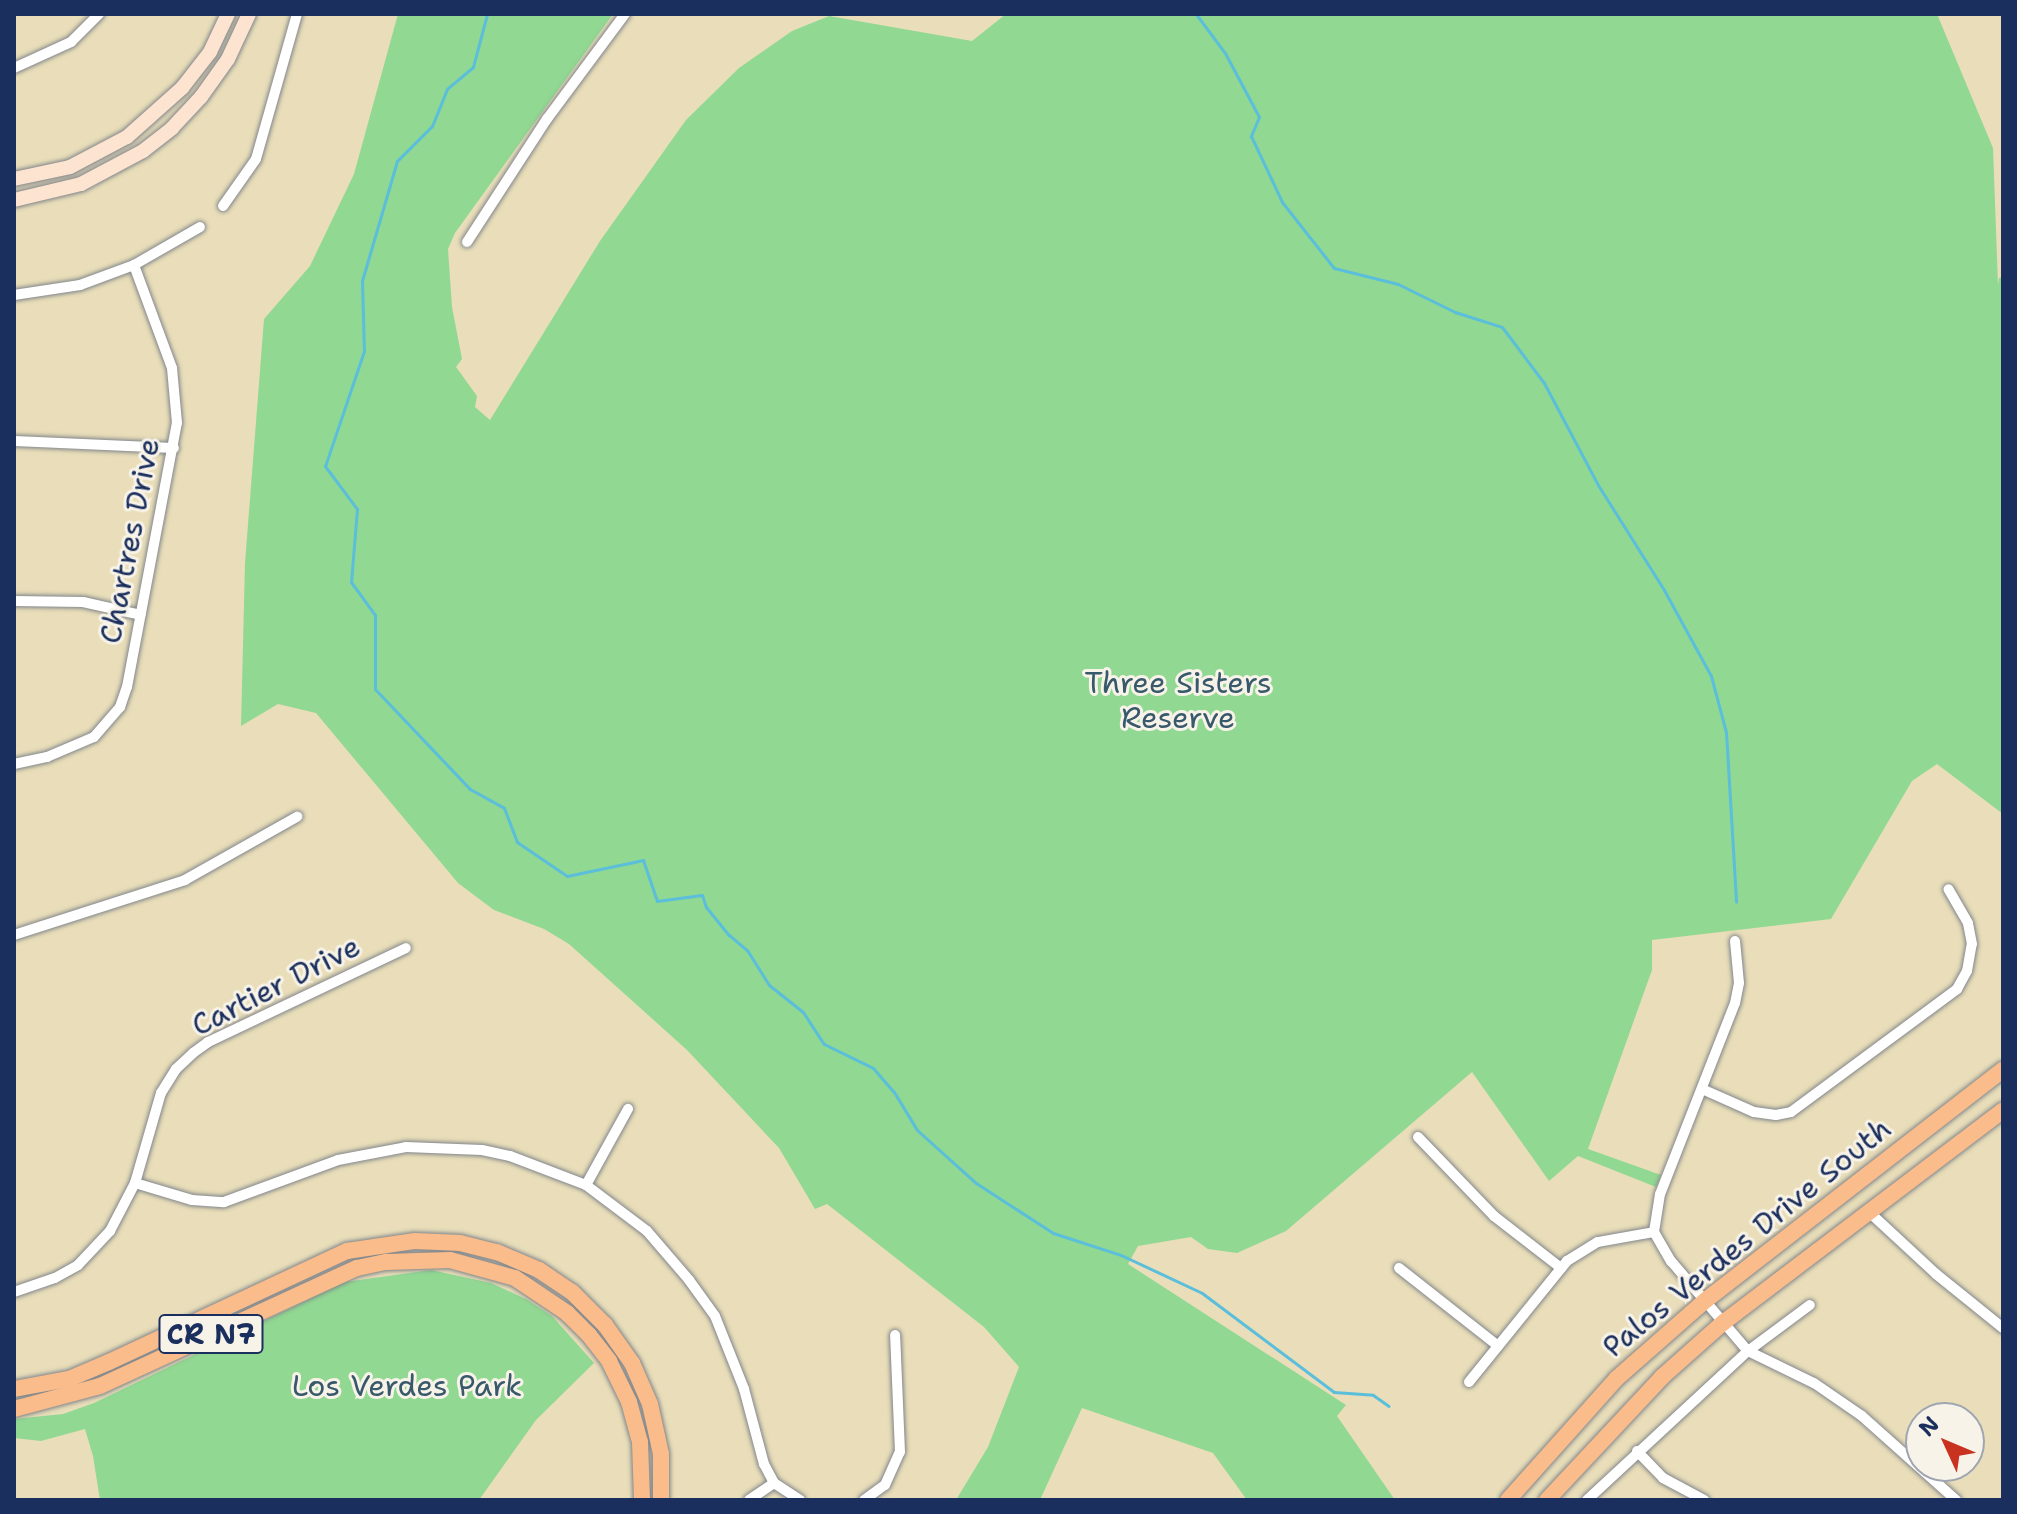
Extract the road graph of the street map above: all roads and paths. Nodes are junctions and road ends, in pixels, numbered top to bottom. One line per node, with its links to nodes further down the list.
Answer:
1 (99, 14): 6 (street)
2 (228, 14): 7 (main road)
3 (249, 14): 8 (main road)
4 (297, 14): 9 (street)
5 (625, 14): 11 (street)
6 (14, 68)
7 (14, 179)
8 (14, 200)
9 (223, 206)
10 (200, 227): 12 (street)
11 (467, 242)
12 (134, 265): 13 (street); 15 (street, Chartres Drive)
13 (14, 295)
14 (14, 441): 15 (street)
15 (174, 448): 17 (street, Chartres Drive)
16 (14, 601): 17 (street)
17 (141, 615): 18 (street, Chartres Drive)
18 (14, 764)
19 (297, 817): 21 (street)
20 (1948, 889): 25 (street)
21 (14, 935)
22 (1735, 941): 25 (street)
23 (406, 948): 29 (street, Cartier Drive)
24 (2003, 1070): 38 (main road, Palos Verdes Drive South)
25 (1702, 1089): 32 (street)
26 (628, 1109): 30 (street)
27 (2003, 1110): 31 (main road, Palos Verdes Drive South)
28 (1418, 1137): 36 (street)
29 (135, 1183): 30 (street); 37 (street, Cartier Drive)
30 (586, 1185): 49 (street)
31 (1868, 1211): 40 (main road, Palos Verdes Drive South); 41 (street)
32 (1654, 1232): 36 (street); 38 (street)
33 (475, 1247): 34 (main road); 46 (main road, CR N7); 51 (main road, CR N7)
34 (408, 1261): 47 (main road, CR N7); 50 (main road, CR N7)
35 (1399, 1268): 43 (street)
36 (1561, 1268): 43 (street)
37 (14, 1292)
38 (1706, 1300): 40 (street); 55 (main road, Palos Verdes Drive South)
39 (1810, 1305): 44 (street)
40 (1724, 1322): 44 (street); 56 (main road, Palos Verdes Drive South)
41 (2003, 1328)
42 (895, 1335): 54 (street)
43 (1498, 1346): 45 (street)
44 (1748, 1351): 48 (street); 59 (street)
45 (1469, 1382)
46 (14, 1389)
47 (14, 1409)
48 (1637, 1451): 57 (street); 58 (street)
49 (774, 1483): 52 (street); 53 (street)
50 (642, 1500)
51 (661, 1500)
52 (749, 1500)
53 (800, 1500)
54 (864, 1500)
55 (1508, 1500)
56 (1547, 1500)
57 (1587, 1500)
58 (1704, 1500)
59 (1956, 1500)

